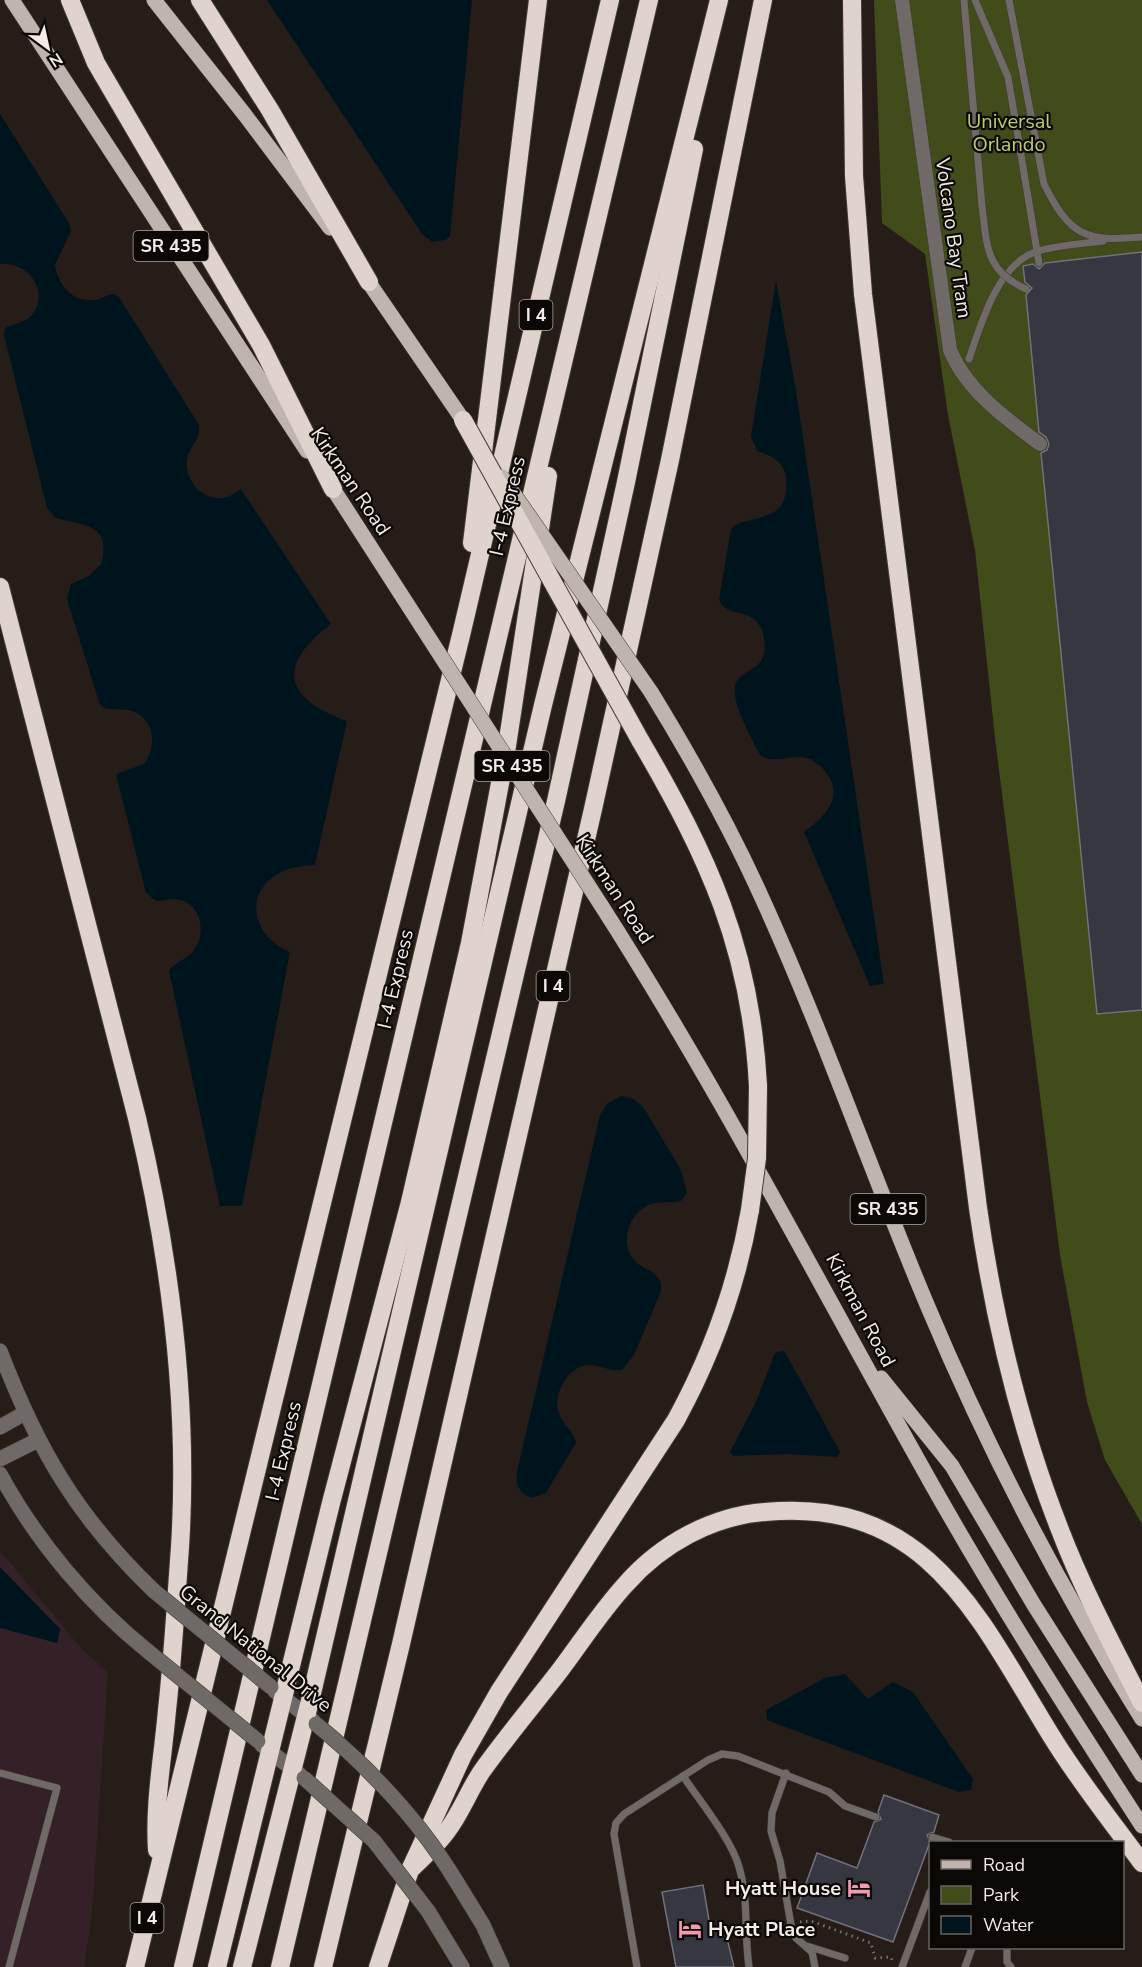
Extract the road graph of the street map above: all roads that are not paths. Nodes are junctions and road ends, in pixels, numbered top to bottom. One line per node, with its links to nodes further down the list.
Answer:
1 (12, 0): 26 (main road, Kirkman Road / SR 435)
2 (70, 0): 26 (highway)
3 (154, 0): 20 (main road, SR 435)
4 (201, 0): 20 (highway)
5 (538, 0): 28 (highway)
6 (610, 0): 28 (highway, I 4)
7 (649, 0): 22 (highway, I-4 Express)
8 (719, 0): 39 (highway)
9 (724, 0): 63 (highway)
10 (763, 0): 64 (highway, I 4)
11 (852, 0): 37 (highway)
12 (902, 0): 25 (street, Volcano Bay Tram)
13 (964, 0): 21 (lane, bridge)
14 (975, 0): 18 (lane)
15 (1009, 0): 17 (lane)
16 (1142, 237): 17 (lane)
17 (1109, 240): 18 (lane)
18 (1037, 251): 19 (lane); 23 (lane)
19 (1039, 263)
20 (369, 282): 24 (main road, SR 435)
21 (1026, 289)
22 (566, 350): 36 (highway); 60 (highway, I-4 Express)
23 (969, 359)
24 (463, 420): 38 (main road, SR 435, bridge); 52 (highway, bridge)
25 (1040, 444)
26 (333, 489): 29 (main road, Kirkman Road / SR 435, bridge)
27 (0, 587): 51 (highway)
28 (462, 631): 51 (highway, I 4)
29 (847, 1329): 44 (main road); 47 (main road, Kirkman Road / SR 435)
30 (0, 1351): 31 (street, Grand National Drive)
31 (26, 1413): 32 (street); 33 (street, Grand National Drive)
32 (0, 1426)
33 (38, 1440): 34 (street); 36 (street, Grand National Drive, bridge)
34 (0, 1459)
35 (0, 1474): 40 (street, bridge)
36 (278, 1693): 39 (street, Grand National Drive); 40 (highway)
37 (1142, 1703)
38 (1142, 1719)
39 (311, 1720): 42 (highway); 67 (street, Grand National Drive, bridge)
40 (264, 1746): 42 (street); 61 (highway)
41 (0, 1773): 58 (lane)
42 (298, 1773): 62 (highway); 66 (street, bridge)
43 (786, 1773): 45 (lane); 46 (lane); 54 (lane)
44 (1142, 1775)
45 (683, 1776): 68 (lane); 69 (lane)
46 (876, 1817)
47 (1142, 1826)
48 (932, 1836): 49 (lane)
49 (946, 1841)
50 (1142, 1863): 52 (highway)
51 (158, 1869): 59 (highway, I 4)
52 (411, 1870): 65 (highway)
53 (929, 1895): 71 (lane)
54 (806, 1945): 57 (lane); 70 (lane)
55 (971, 1949): 72 (lane)
56 (1007, 1949): 73 (lane)
57 (845, 1958)
58 (9, 1967)
59 (135, 1967)
60 (183, 1967)
61 (217, 1967)
62 (242, 1967)
63 (280, 1967)
64 (323, 1967)
65 (378, 1967)
66 (462, 1967)
67 (502, 1967)
68 (637, 1967)
69 (749, 1967)
70 (815, 1967)
71 (902, 1967)
72 (965, 1967)
73 (1011, 1967)

